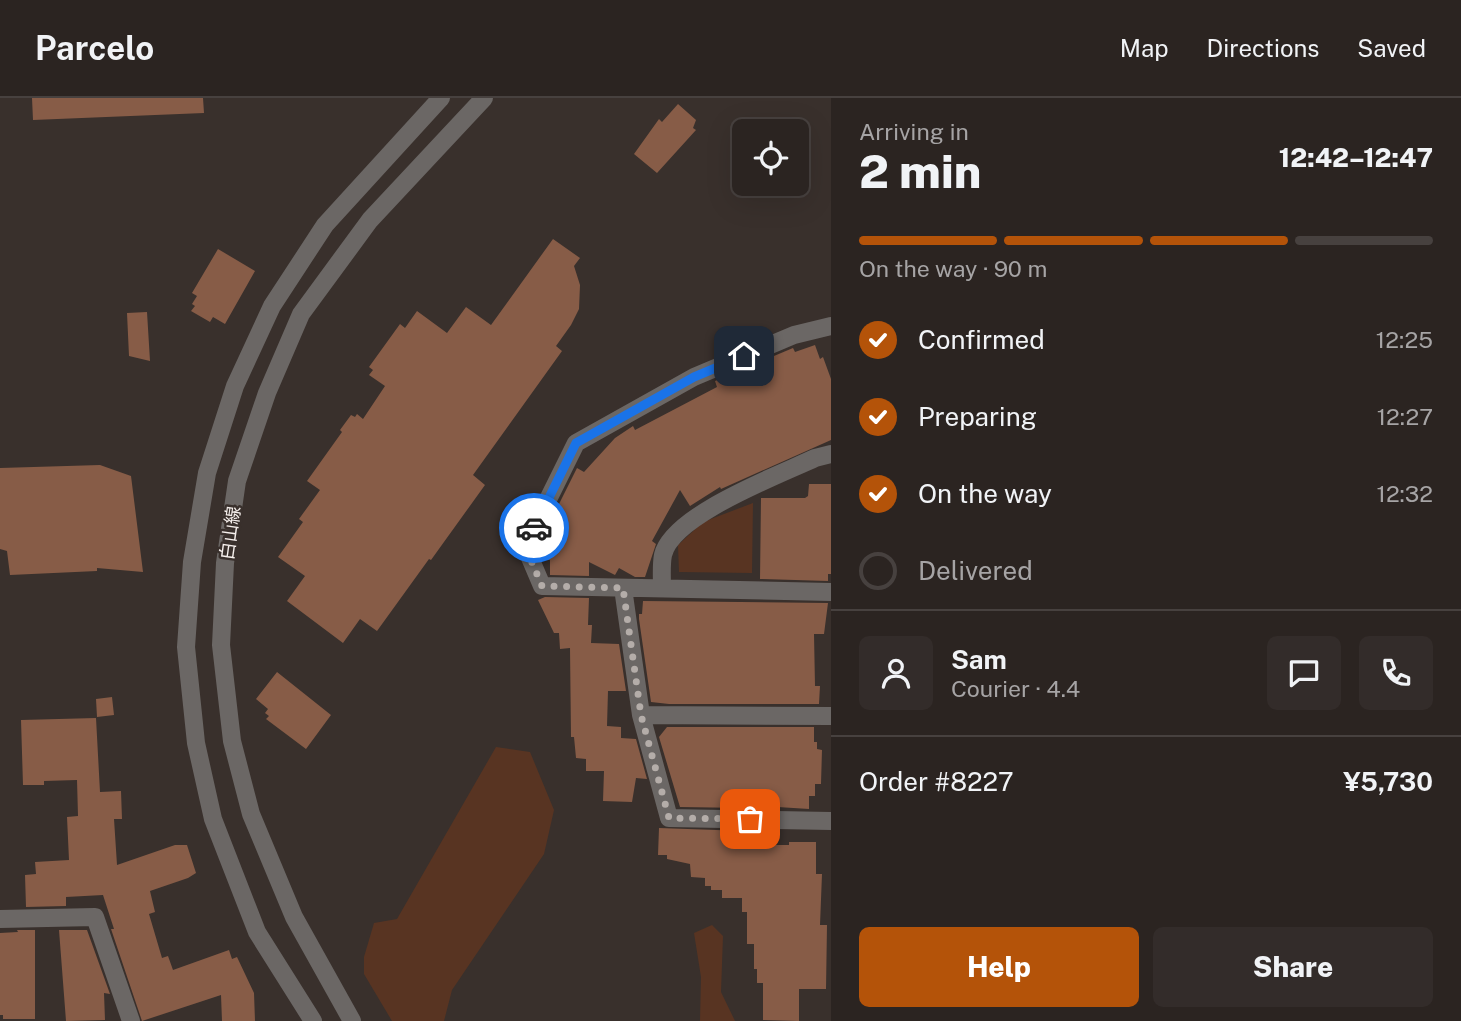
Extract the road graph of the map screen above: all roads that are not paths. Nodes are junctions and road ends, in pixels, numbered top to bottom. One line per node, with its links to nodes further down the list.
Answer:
1 (441, 98): 13 (street, 白山線)
2 (484, 98): 14 (street, 白山線)
3 (831, 326): 5 (street)
4 (831, 454): 6 (street)
5 (623, 588): 6 (street); 8 (street)
6 (662, 588): 7 (street)
7 (831, 592)
8 (641, 715): 9 (street); 10 (street)
9 (831, 716)
10 (831, 821)
11 (0, 919): 12 (street)
12 (131, 1021)
13 (313, 1021)
14 (352, 1021)

